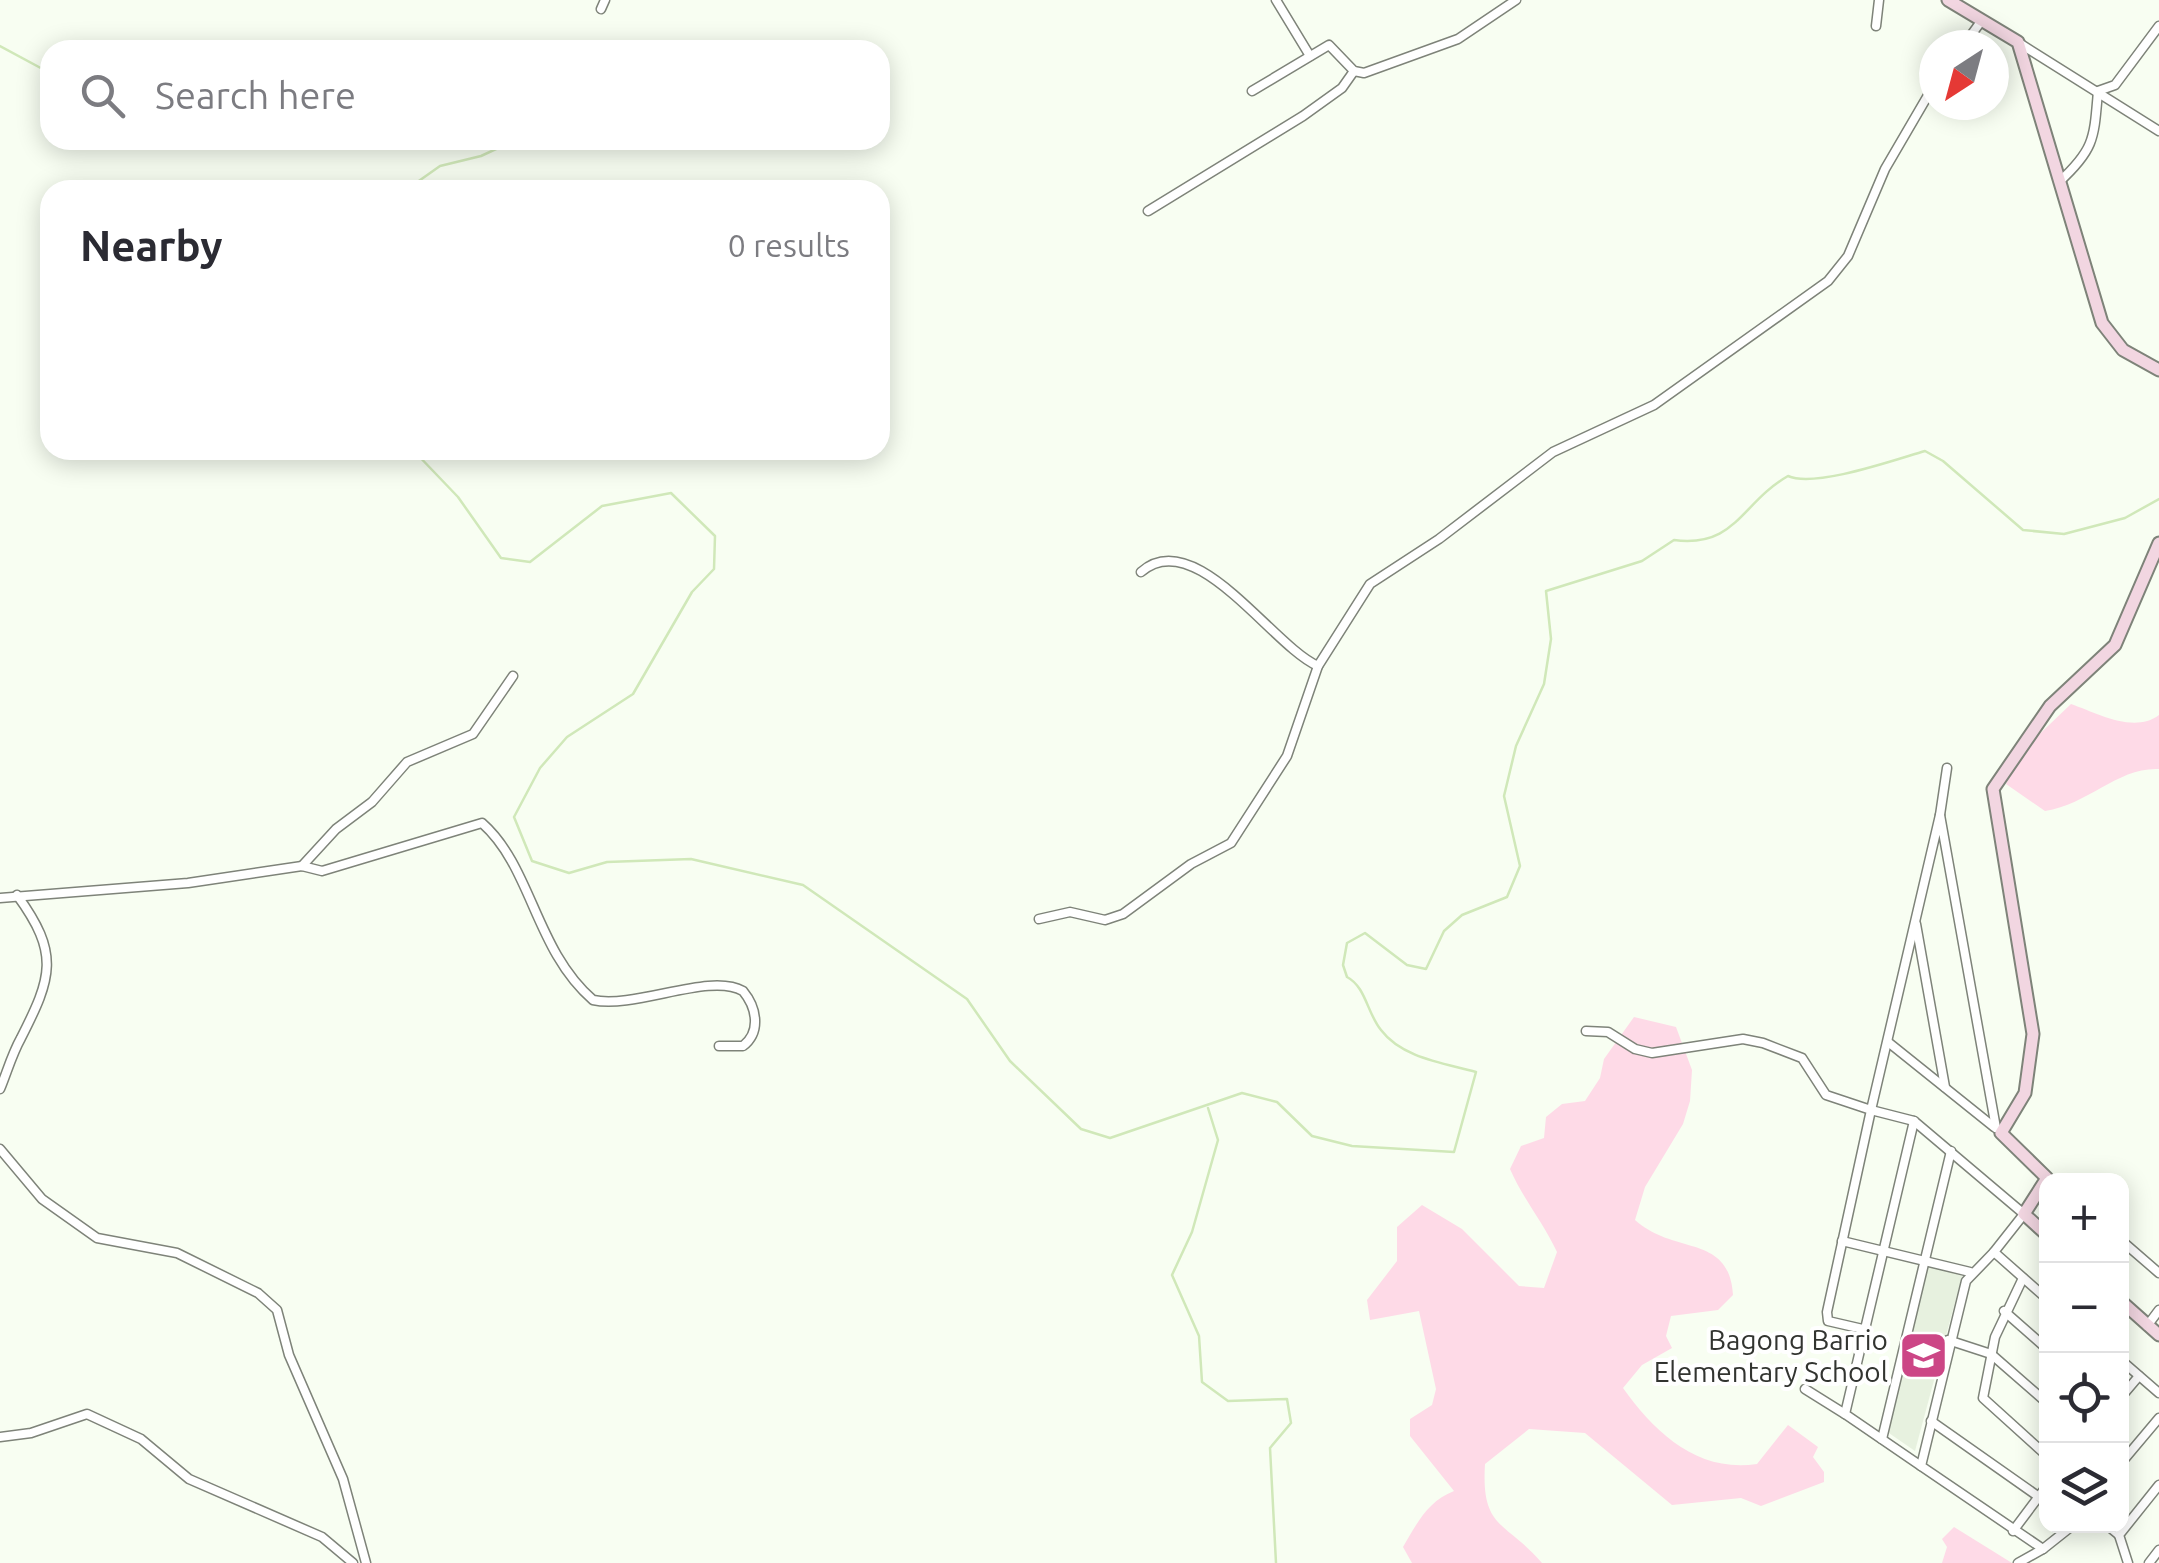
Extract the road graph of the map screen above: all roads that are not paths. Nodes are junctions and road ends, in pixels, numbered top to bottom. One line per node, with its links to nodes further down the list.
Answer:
1 (1276, 0): 10 (street)
2 (1516, 0): 11 (street)
3 (1879, 0): 6 (street)
4 (1948, 0): 5 (street)
5 (1982, 20): 8 (street); 9 (street)
6 (1876, 26)
7 (2159, 26): 13 (street)
8 (1975, 30)
9 (2018, 42): 13 (street); 16 (street)
10 (1310, 56): 11 (street); 12 (street)
11 (1354, 71): 17 (street)
12 (1252, 91)
13 (2098, 91): 15 (street); 16 (street)
14 (1919, 110): 21 (street)
15 (2159, 131)
16 (2060, 182): 18 (street)
17 (1148, 211)
18 (2159, 370)
19 (2159, 543): 37 (street)
20 (1141, 572): 21 (street)
21 (1318, 666): 29 (street)
22 (513, 676): 25 (street)
23 (1947, 768): 24 (street)
24 (1940, 815): 28 (street); 37 (street)
25 (302, 866): 26 (street); 32 (street)
26 (18, 896): 27 (street); 34 (street)
27 (0, 898)
28 (1915, 918): 31 (street); 33 (street)
29 (1039, 919)
30 (1586, 1032): 35 (street)
31 (1888, 1042): 33 (street); 35 (street)
32 (718, 1046)
33 (1945, 1088): 37 (street)
34 (0, 1089)
35 (1871, 1110): 36 (street); 44 (street)
36 (1914, 1121): 39 (street); 46 (street)
37 (1998, 1130): 40 (street)
38 (0, 1149): 86 (street)
39 (1951, 1151): 42 (street); 48 (street)
40 (2042, 1173)
41 (2039, 1192): 42 (street)
42 (2024, 1214): 43 (street); 47 (street)
43 (2039, 1228)
44 (1842, 1241): 46 (street); 57 (street)
45 (2129, 1248): 50 (street)
46 (1885, 1250): 48 (street); 57 (street)
47 (1994, 1252): 49 (street); 51 (street)
48 (1925, 1260): 49 (street); 72 (street)
49 (1970, 1272): 59 (street)
50 (2159, 1273)
51 (2023, 1278): 52 (street); 55 (street)
52 (2039, 1292)
53 (2129, 1309): 56 (street)
54 (2159, 1310): 56 (street)
55 (2004, 1312): 60 (street); 61 (street)
56 (2147, 1326): 58 (street)
57 (1866, 1330): 68 (street)
58 (2159, 1335)
59 (1948, 1340): 61 (street); 70 (street)
60 (2039, 1342)
61 (1991, 1354): 67 (street); 73 (street)
62 (2129, 1368): 63 (street)
63 (2138, 1376): 64 (street); 66 (street)
64 (2129, 1387)
65 (1805, 1389): 68 (street)
66 (2159, 1393)
67 (2039, 1396)
68 (1845, 1414): 72 (street)
69 (2159, 1418): 74 (street)
70 (1931, 1421): 75 (street); 77 (street)
71 (0, 1438): 85 (street)
72 (1882, 1439): 75 (street)
73 (2039, 1450)
74 (2129, 1454)
75 (1921, 1466): 79 (street)
76 (2159, 1486): 82 (street)
77 (2039, 1496)
78 (2039, 1498): 79 (street)
79 (2012, 1531): 83 (street)
80 (2063, 1533): 83 (street)
81 (2117, 1533): 82 (street)
82 (2119, 1535): 88 (street)
83 (2043, 1549): 87 (street)
84 (2159, 1550): 89 (street)
85 (353, 1563)
86 (366, 1563)
87 (2018, 1563)
88 (2128, 1563)
89 (2149, 1563)

